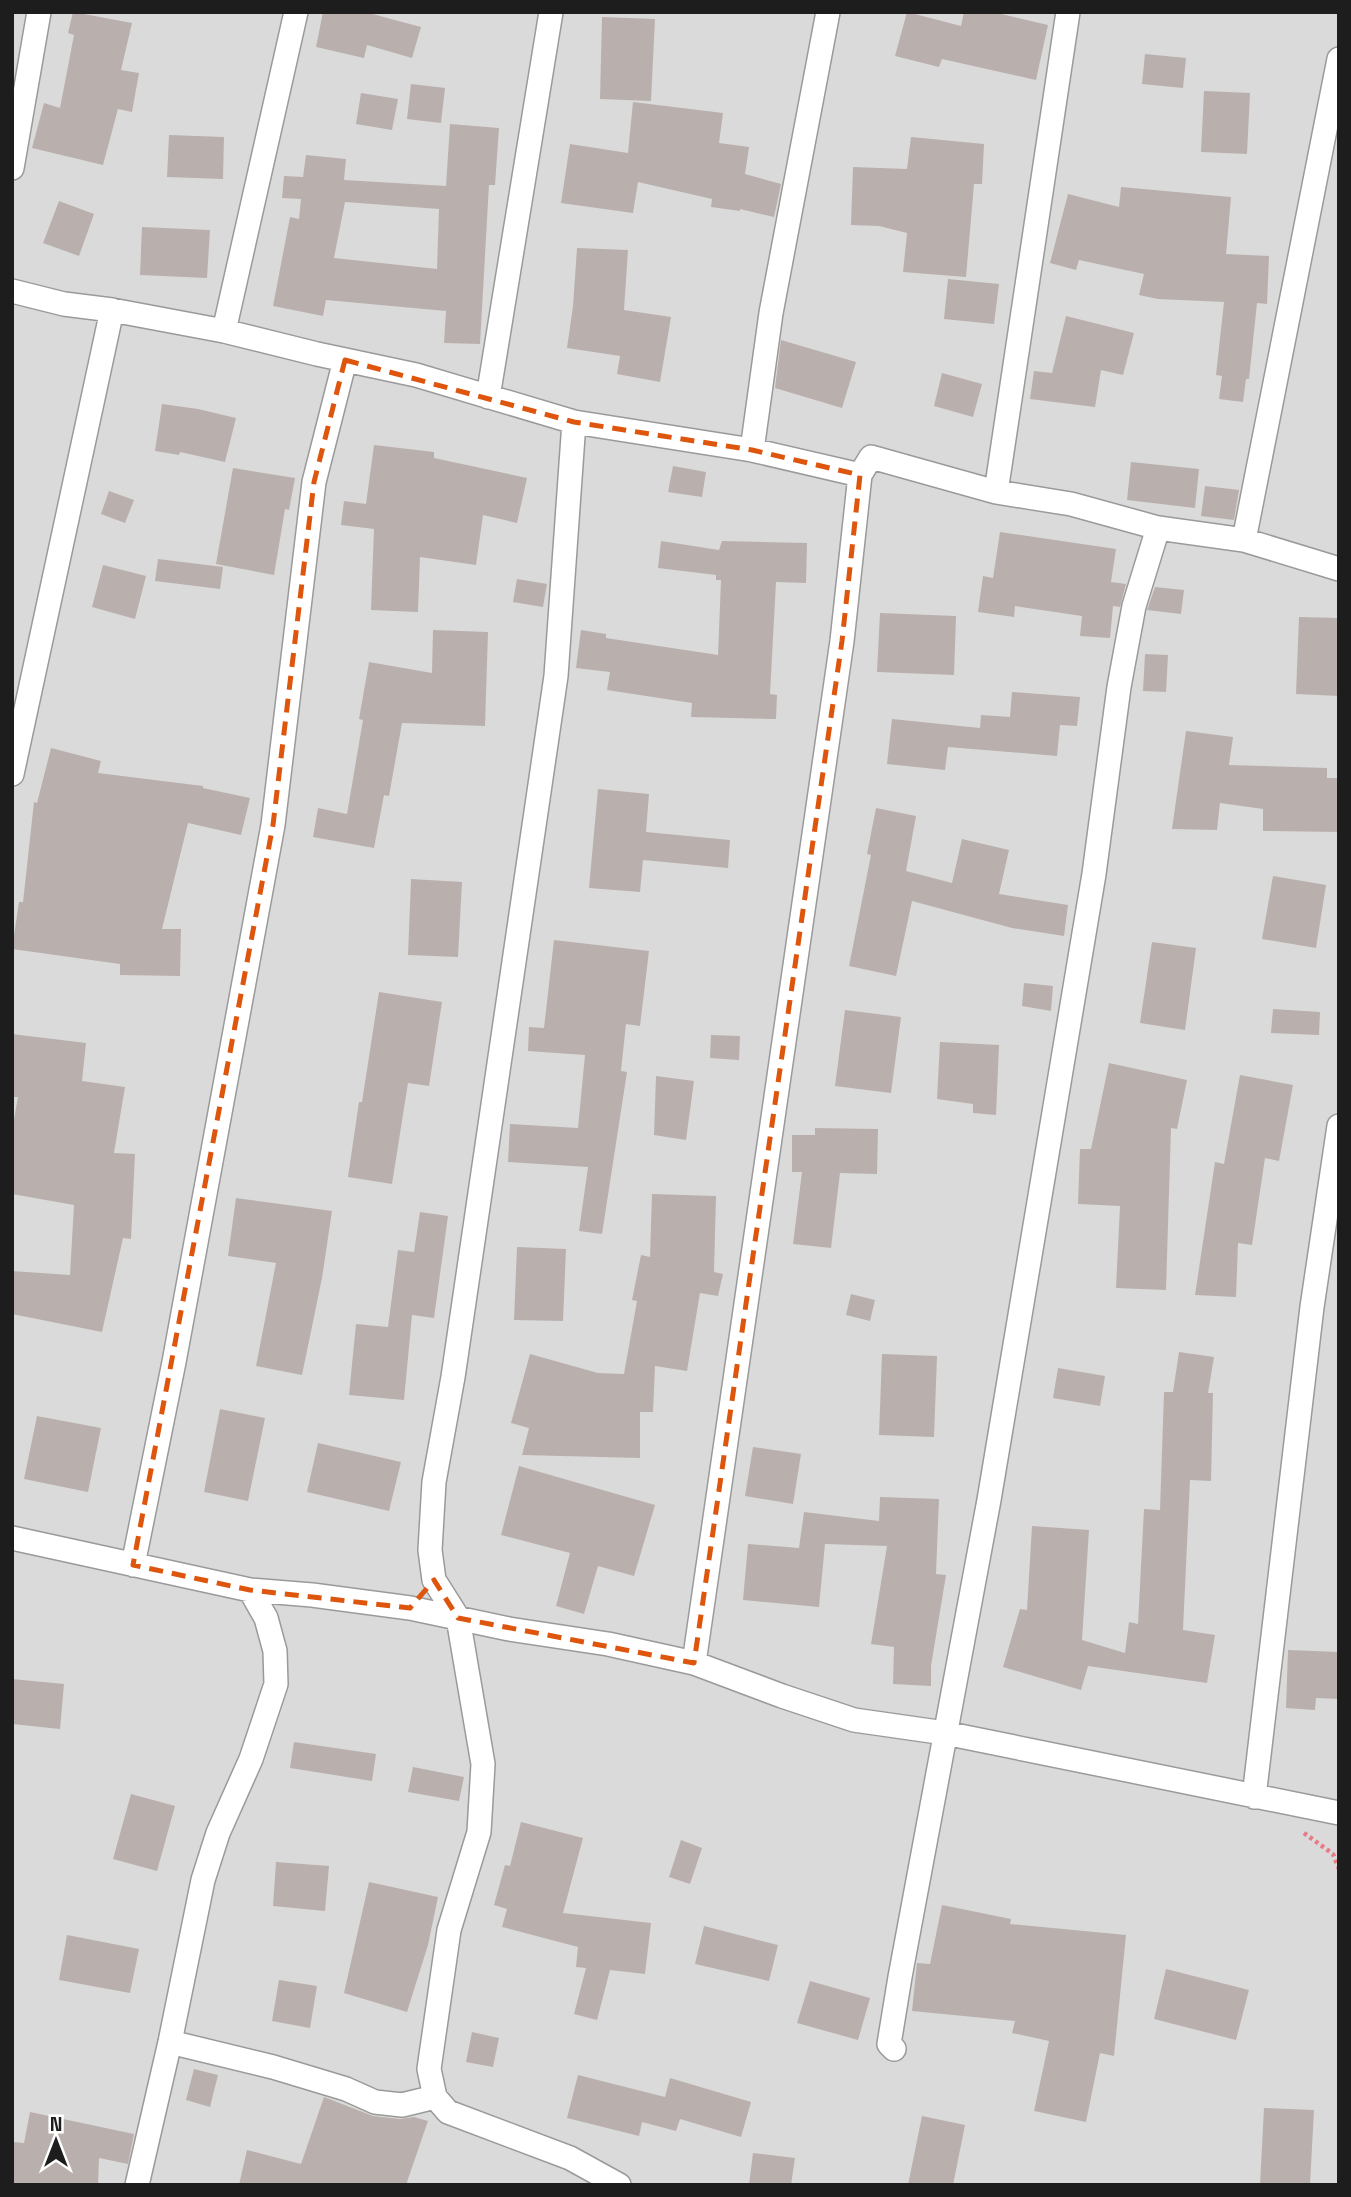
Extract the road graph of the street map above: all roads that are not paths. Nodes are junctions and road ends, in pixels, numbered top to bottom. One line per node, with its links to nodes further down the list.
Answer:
1 (39, 12): 7 (street)
2 (296, 12): 10 (street)
3 (551, 12): 12 (street)
4 (828, 12): 14 (street)
5 (1068, 12): 16 (street)
6 (1339, 59): 18 (street)
7 (12, 168)
8 (12, 291): 9 (street)
9 (112, 310): 10 (street); 20 (street)
10 (224, 331): 11 (street)
11 (345, 360): 12 (street); 23 (street)
12 (488, 397): 13 (street)
13 (574, 422): 14 (street); 24 (street)
14 (751, 450): 15 (street)
15 (860, 475): 16 (street); 28 (street)
16 (996, 492): 17 (street)
17 (1158, 528): 18 (street); 29 (street)
18 (1244, 540): 19 (street)
19 (1339, 569)
20 (12, 774)
21 (1339, 1126): 30 (street)
22 (12, 1538): 23 (street)
23 (133, 1565): 25 (street)
24 (434, 1580): 26 (street); 27 (street)
25 (250, 1590): 26 (street); 32 (street)
26 (410, 1608): 27 (street)
27 (458, 1618): 28 (street); 34 (street)
28 (694, 1663): 29 (street)
29 (945, 1733): 30 (street); 33 (street)
30 (1254, 1797): 31 (street)
31 (1339, 1813)
32 (170, 2042): 34 (street); 35 (street)
33 (894, 2049)
34 (435, 2097): 36 (street)
35 (137, 2185)
36 (620, 2185)

